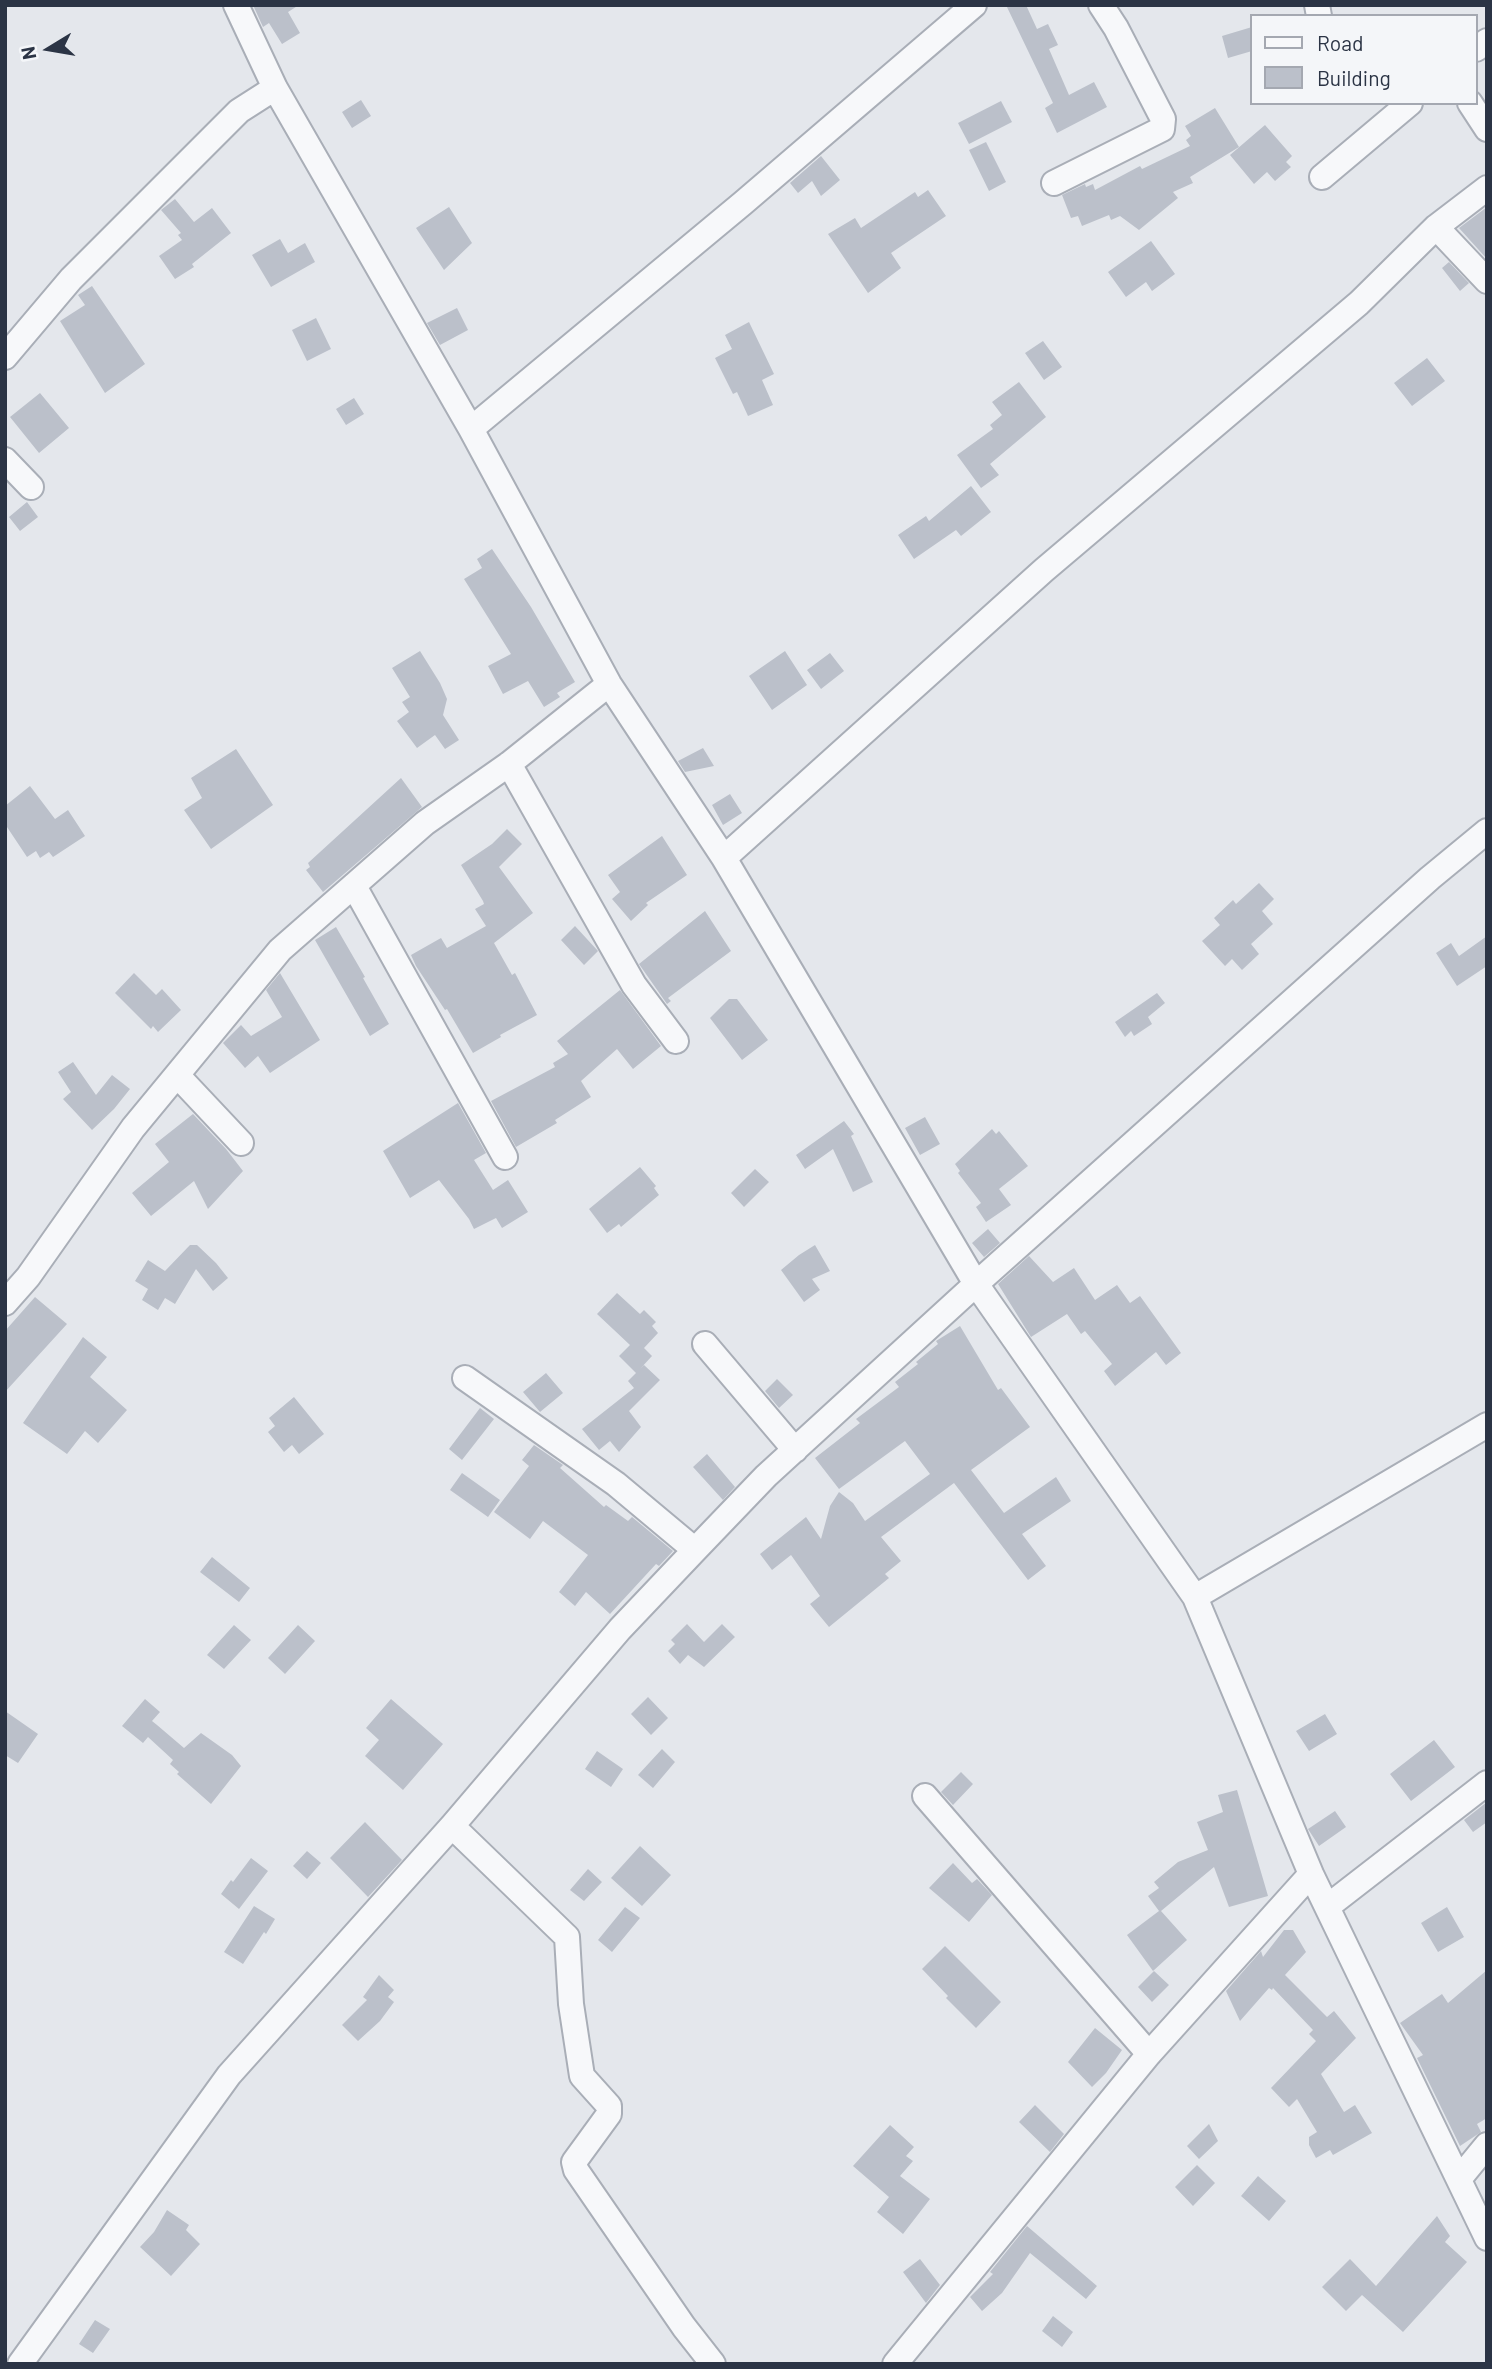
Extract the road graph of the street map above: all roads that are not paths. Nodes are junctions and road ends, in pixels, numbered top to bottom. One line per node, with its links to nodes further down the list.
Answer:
1 (236, 5): 4 (street)
2 (974, 5): 14 (street)
3 (1101, 5): 9 (street)
4 (275, 88): 13 (street); 14 (street)
5 (1408, 105): 8 (street)
6 (1471, 105): 7 (street)
7 (1487, 129)
8 (1322, 177)
9 (1054, 183)
10 (1487, 188): 11 (street)
11 (1436, 228): 12 (street); 20 (street)
12 (1487, 281)
13 (5, 357)
14 (471, 429): 17 (street)
15 (5, 460): 16 (street)
16 (31, 487)
17 (609, 684): 18 (street); 20 (street)
18 (509, 764): 21 (street); 22 (street)
19 (1487, 831): 26 (street)
20 (724, 858): 26 (street)
21 (354, 886): 23 (street); 25 (street)
22 (676, 1041)
23 (177, 1076): 24 (street); 27 (street)
24 (240, 1143)
25 (505, 1157)
26 (975, 1284): 31 (street); 33 (street)
27 (5, 1303)
28 (705, 1344): 31 (street)
29 (465, 1378): 32 (street)
30 (1487, 1425): 33 (street)
31 (796, 1450): 32 (street)
32 (695, 1550): 36 (street)
33 (1195, 1597): 37 (street)
34 (1487, 1783): 38 (street)
35 (925, 1796): 39 (street)
36 (452, 1826): 43 (street); 44 (street)
37 (1311, 1874): 38 (street); 39 (street)
38 (1327, 1907): 41 (street)
39 (1149, 2054): 45 (street)
40 (1487, 2145): 41 (street)
41 (1459, 2179): 42 (street)
42 (1487, 2238)
43 (20, 2364)
44 (713, 2364)
45 (895, 2364)

